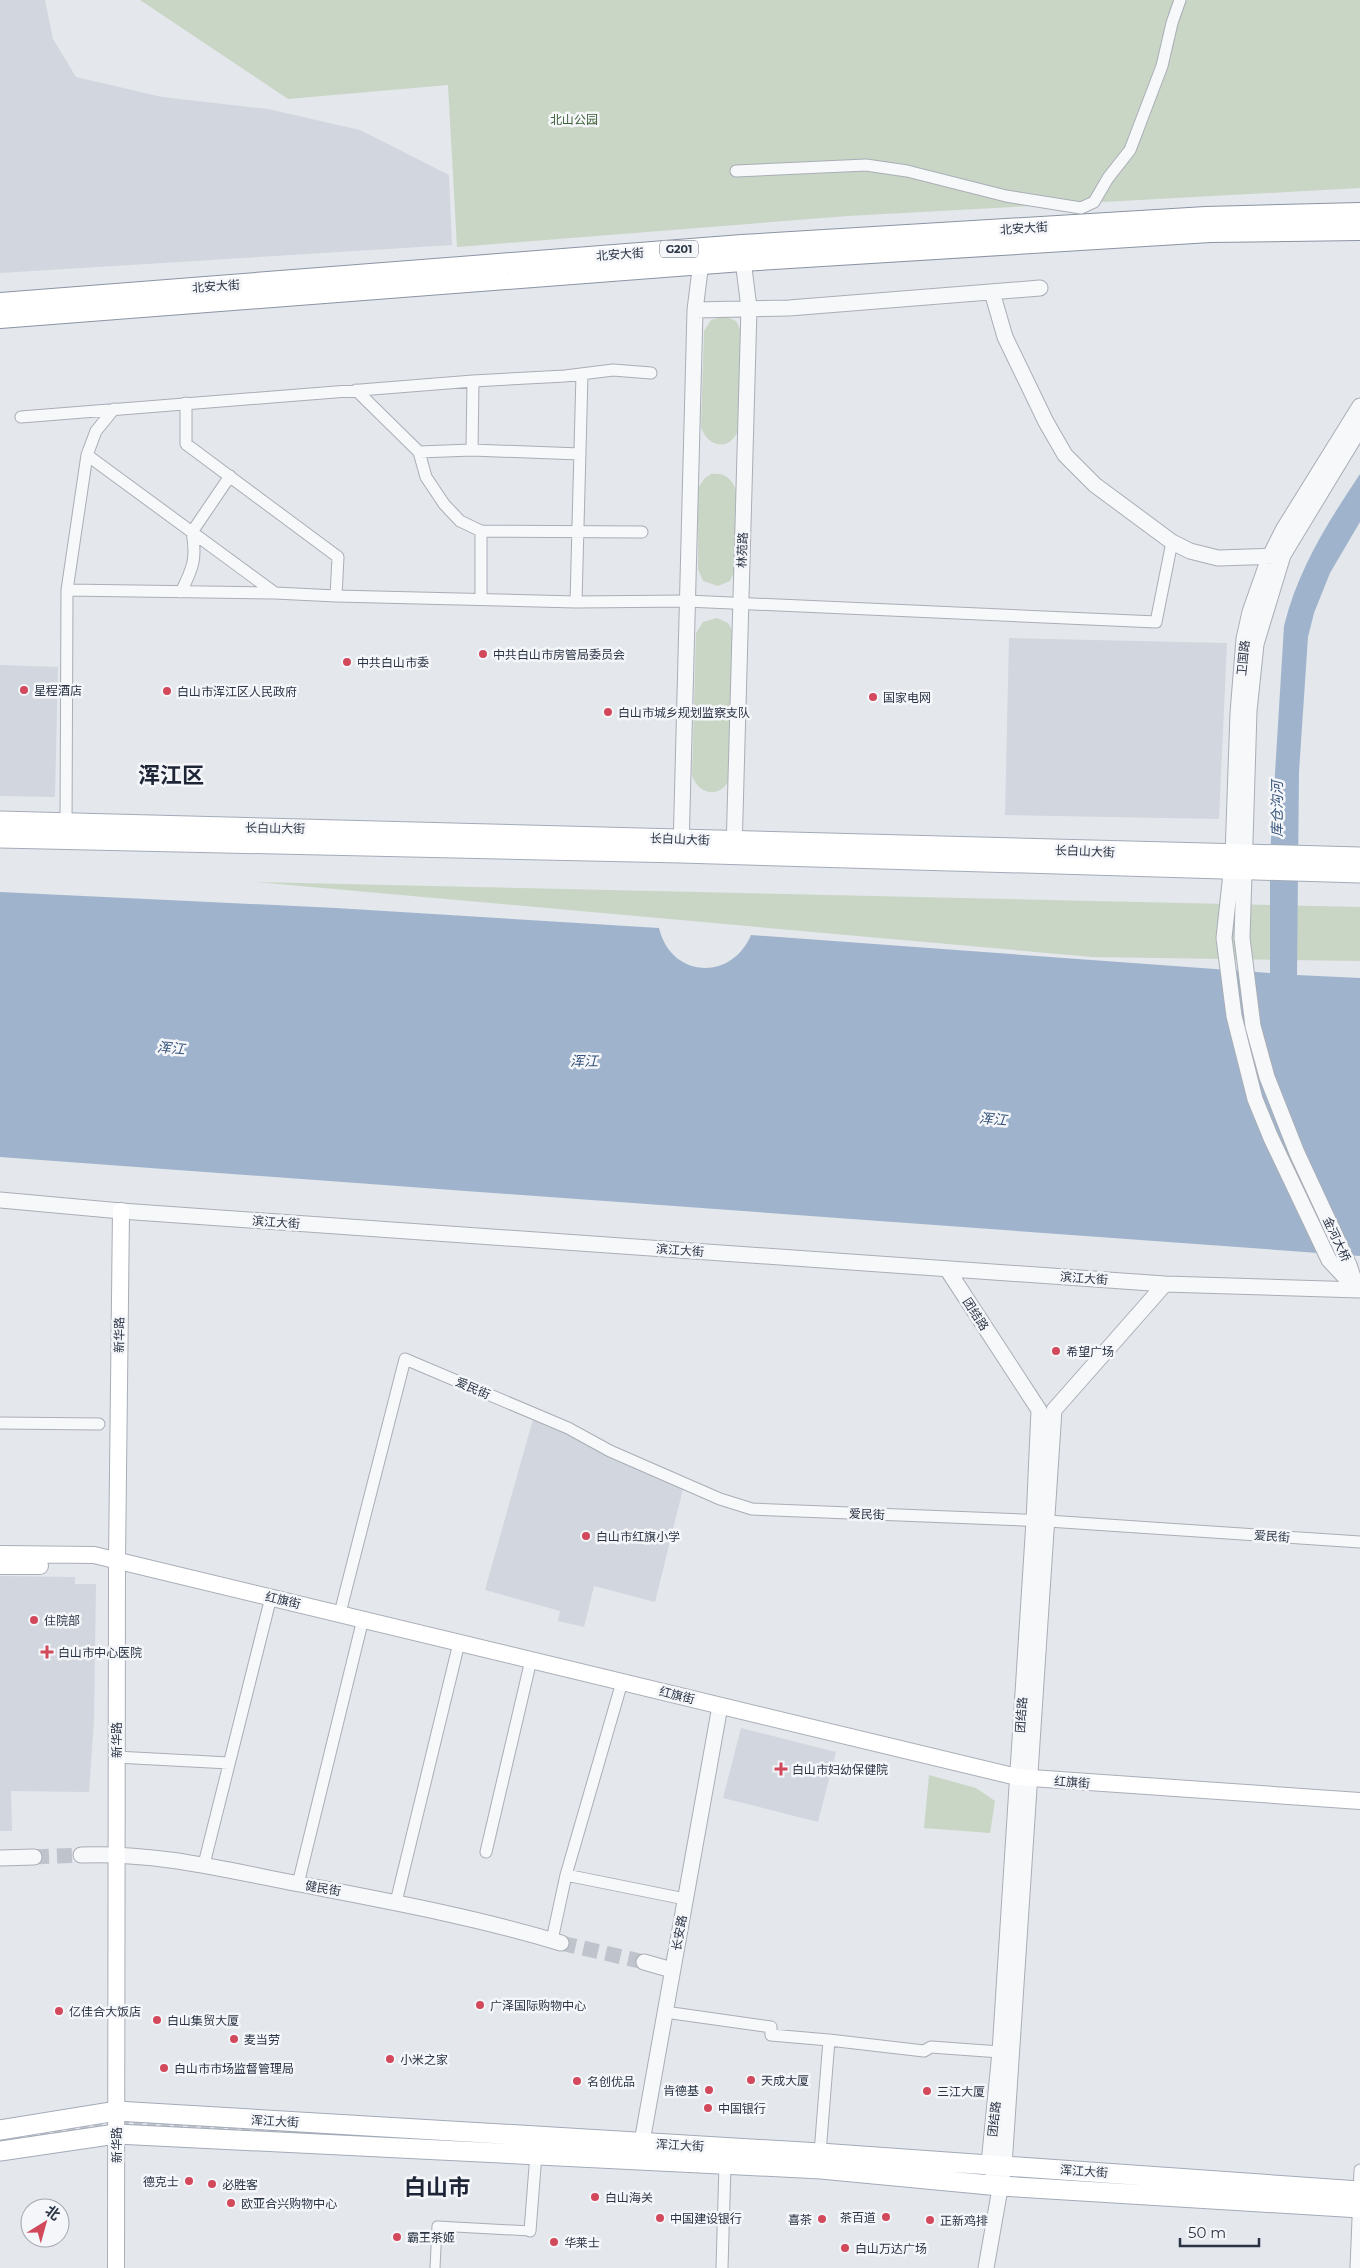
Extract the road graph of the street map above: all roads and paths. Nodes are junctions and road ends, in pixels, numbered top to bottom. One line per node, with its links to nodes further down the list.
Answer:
1 (1180, 0): 2 (street)
2 (736, 171)
3 (1360, 213): 5 (highway, 北安大街 / G201)
4 (1360, 230): 5 (highway, 北安大街 / G201)
5 (742, 253): 6 (highway, 北安大街 / G201); 10 (street, 林苑路)
6 (702, 256): 9 (highway, 北安大街 / G201); 11 (street); 12 (highway, 北安大街 / G201)
7 (1040, 288): 8 (street)
8 (992, 292): 10 (street); 31 (street)
9 (0, 303)
10 (749, 308): 11 (street); 40 (street, 林苑路)
11 (695, 310): 38 (street)
12 (0, 318)
13 (652, 373): 14 (street)
14 (582, 374): 15 (street); 24 (street)
15 (473, 381): 16 (street); 22 (street)
16 (356, 390): 17 (street); 23 (street)
17 (186, 403): 19 (street); 26 (street)
18 (1360, 406): 32 (street, 卫国路)
19 (114, 409): 20 (street); 25 (street)
20 (20, 417)
21 (1360, 428): 32 (street, 卫国路)
22 (472, 450): 23 (street); 24 (street)
23 (419, 452): 27 (street)
24 (580, 454): 29 (street)
25 (87, 455): 28 (street); 33 (street)
26 (230, 476): 28 (street); 36 (street)
27 (481, 531): 29 (street); 37 (street)
28 (192, 532): 34 (street); 35 (street)
29 (578, 532): 30 (street); 39 (street)
30 (642, 532)
31 (1172, 542): 32 (street); 40 (street)
32 (1276, 556): 47 (street, 卫国路)
33 (67, 590): 34 (street); 42 (street)
34 (181, 592): 35 (street)
35 (275, 593): 36 (street)
36 (336, 596): 37 (street)
37 (481, 599): 39 (street)
38 (687, 601): 39 (street); 40 (street); 44 (street)
39 (576, 602)
40 (740, 603): 45 (street, 林苑路)
41 (0, 821): 42 (main road, 长白山大街)
42 (66, 831): 43 (main road, 长白山大街); 44 (main road, 长白山大街)
43 (0, 838)
44 (681, 846): 45 (main road, 长白山大街)
45 (734, 848): 47 (main road, 长白山大街)
46 (1360, 857): 48 (main road, 长白山大街)
47 (1238, 863): 48 (main road, 长白山大街); 50 (street, 卫国路); 51 (street, 卫国路)
48 (1299, 863): 49 (main road, 长白山大街)
49 (1360, 873)
50 (1224, 938): 56 (street, 金河大桥)
51 (1242, 938): 56 (street, 金河大桥)
52 (0, 1200): 53 (street, 滨江大街)
53 (121, 1212): 54 (street, 滨江大街); 64 (main road, 新华路)
54 (947, 1269): 55 (street, 滨江大街); 57 (street, 团结路)
55 (1165, 1284): 56 (street, 滨江大街); 58 (street)
56 (1359, 1292)
57 (1039, 1410): 58 (street); 61 (street, 团结路)
58 (1054, 1410): 61 (street, 团结路)
59 (0, 1423): 60 (street)
60 (99, 1424)
61 (1041, 1521): 62 (street, 爱民街); 67 (street, 爱民街); 75 (street, 团结路)
62 (1360, 1542)
63 (0, 1554): 64 (main road, 红旗街)
64 (117, 1561): 65 (main road); 66 (main road, 红旗街); 73 (main road, 新华路)
65 (0, 1566)
66 (272, 1597): 67 (main road, 红旗街); 74 (street)
67 (340, 1613): 68 (main road, 红旗街)
68 (363, 1619): 69 (main road, 红旗街); 84 (street)
69 (459, 1643): 70 (main road, 红旗街); 86 (street)
70 (531, 1660): 71 (main road, 红旗街); 77 (street)
71 (622, 1682): 72 (main road, 红旗街); 83 (street)
72 (720, 1706): 75 (main road, 红旗街); 85 (street, 长安路)
73 (116, 1757): 74 (street); 78 (main road, 新华路)
74 (229, 1764): 82 (street)
75 (1023, 1778): 76 (main road, 红旗街); 92 (street, 团结路); 100 (street, 团结路)
76 (1360, 1801)
77 (486, 1852)
78 (116, 1854): 79 (street, 健民街); 82 (street, 健民街); 93 (main road, 新华路)
79 (81, 1855)
80 (34, 1857): 81 (street)
81 (0, 1858)
82 (204, 1864): 84 (street, 健民街)
83 (566, 1875): 85 (street); 87 (street)
84 (298, 1884): 86 (street, 健民街)
85 (685, 1899): 89 (street, 长安路)
86 (396, 1902): 87 (street, 健民街)
87 (557, 1941)
88 (644, 1962): 89 (street)
89 (672, 1970): 90 (street, 长安路)
90 (666, 2012): 91 (street); 97 (street, 长安路)
91 (829, 2040): 92 (street); 98 (street)
92 (1000, 2052): 100 (street, 团结路)
93 (116, 2111): 94 (main road, 浑江大街); 95 (main road, 新华路); 97 (main road, 浑江大街)
94 (0, 2130)
95 (116, 2134): 96 (main road, 浑江大街); 99 (main road, 浑江大街); 106 (main road, 新华路)
96 (0, 2151)
97 (641, 2151): 98 (main road, 浑江大街); 99 (main road, 浑江大街); 101 (main road, 浑江大街)
98 (820, 2153): 100 (main road, 浑江大街)
99 (536, 2154): 105 (street)
100 (996, 2165): 103 (street, 团结路); 104 (main road, 浑江大街)
101 (725, 2166): 103 (main road, 浑江大街); 108 (street)
102 (1360, 2170): 104 (street)
103 (1000, 2186): 104 (main road, 浑江大街); 109 (street, 团结路)
104 (1359, 2199): 110 (street)
105 (530, 2230): 107 (street)
106 (116, 2268)
107 (435, 2268)
108 (722, 2268)
109 (986, 2268)
110 (1356, 2268)

